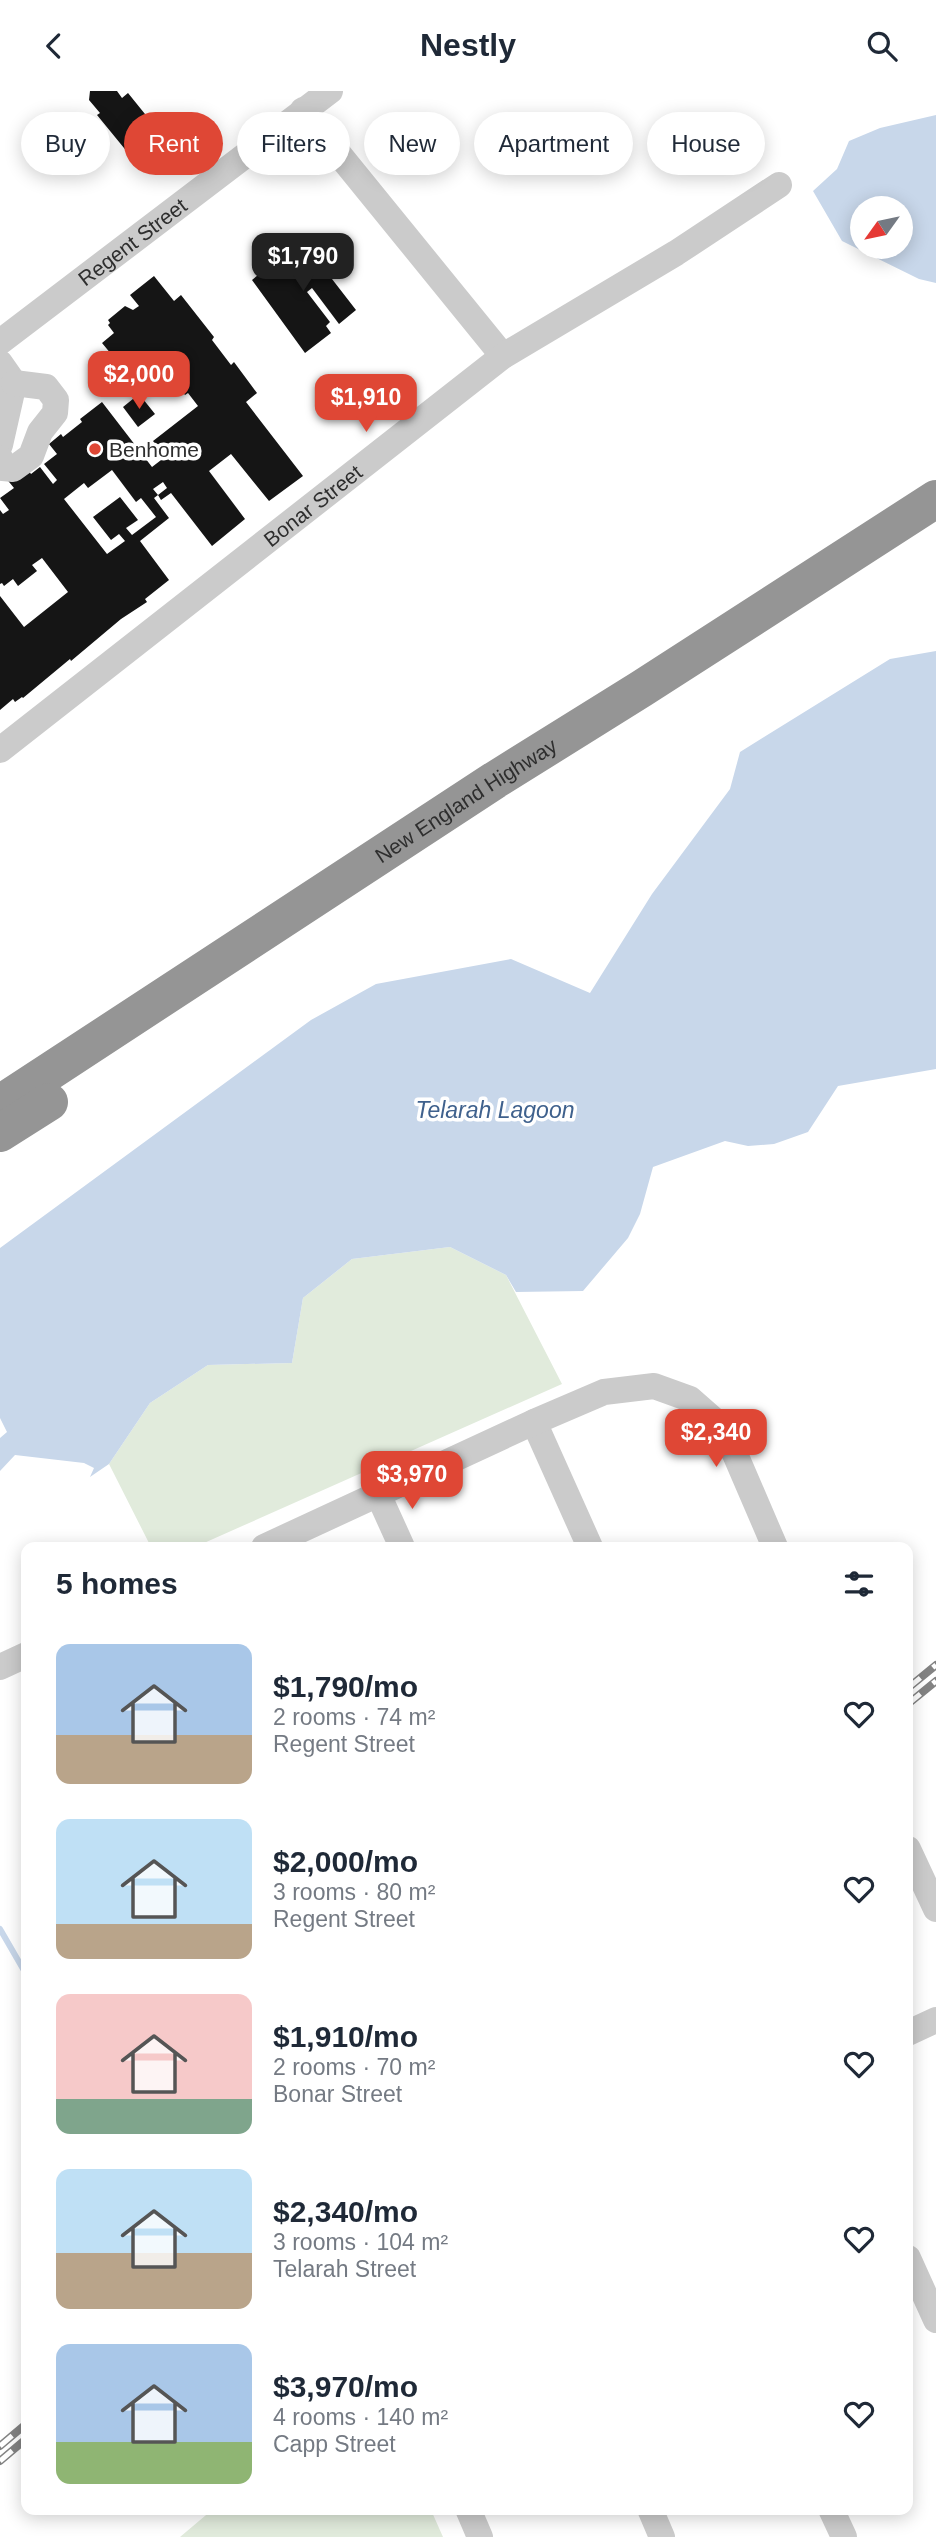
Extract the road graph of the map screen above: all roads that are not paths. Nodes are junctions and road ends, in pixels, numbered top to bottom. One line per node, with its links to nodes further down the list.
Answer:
1 (330, 91): 2 (street, Regent Street)
2 (303, 110): 4 (street, Regent Street); 5 (street)
3 (779, 184): 5 (street, Bonar Street)
4 (0, 342)
5 (503, 356): 11 (street, Bonar Street)
6 (7, 373): 7 (street); 8 (street)
7 (0, 445)
8 (0, 458)
9 (936, 499): 12 (highway, New England Highway)
10 (936, 530): 13 (highway, New England Highway)
11 (0, 750)
12 (0, 1104)
13 (0, 1133)
14 (534, 1422): 15 (street); 18 (street); 19 (street)
15 (378, 1494): 16 (street); 17 (street)
16 (275, 1542)
17 (400, 1542)
18 (588, 1542)
19 (773, 1542)
20 (21, 1657): 21 (street)
21 (0, 1667)
22 (913, 1860): 23 (street)
23 (936, 1909)
24 (936, 2020): 25 (street)
25 (913, 2031)
26 (913, 2269): 27 (street)
27 (936, 2320)
28 (471, 2515): 31 (street)
29 (653, 2515): 32 (street)
30 (834, 2515): 33 (street)
31 (480, 2537)
32 (662, 2537)
33 (844, 2537)

